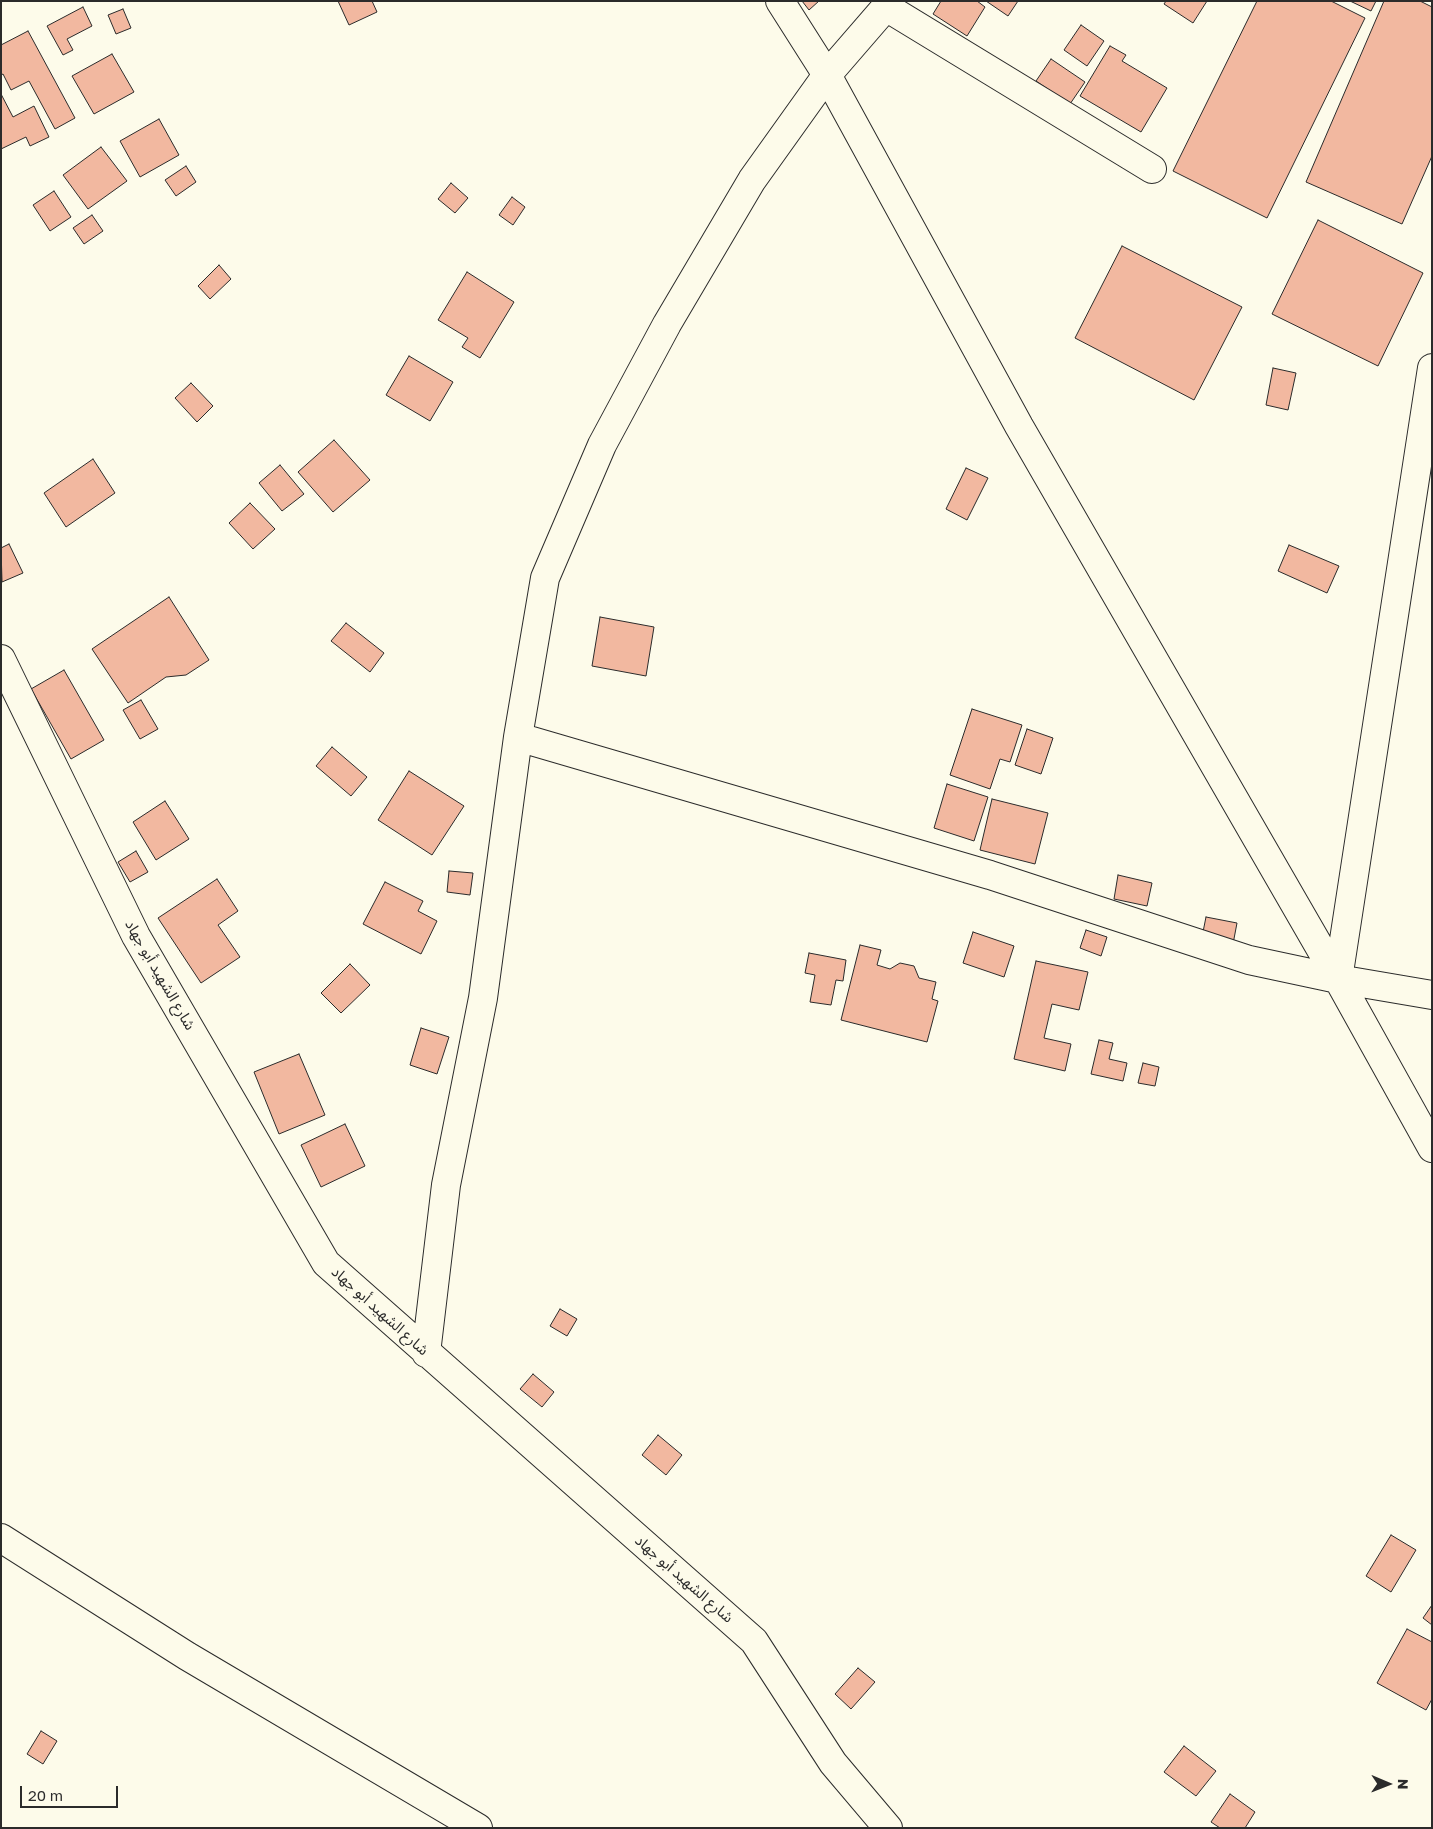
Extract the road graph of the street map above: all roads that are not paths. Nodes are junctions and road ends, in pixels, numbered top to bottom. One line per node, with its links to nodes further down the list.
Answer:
1 (780, 1): 3 (street)
2 (888, 4): 3 (street); 4 (street)
3 (826, 75): 7 (street); 8 (street)
4 (1152, 169)
5 (1432, 368): 8 (street)
6 (1, 658): 11 (street, شارع الشهيد أبو جهاد)
7 (518, 737): 8 (street); 11 (street)
8 (1338, 979): 9 (street); 10 (street)
9 (1432, 995)
10 (1432, 1148)
11 (426, 1353): 14 (street, شارع الشهيد أبو جهاد)
12 (1, 1538): 13 (street)
13 (478, 1828)
14 (888, 1828)

